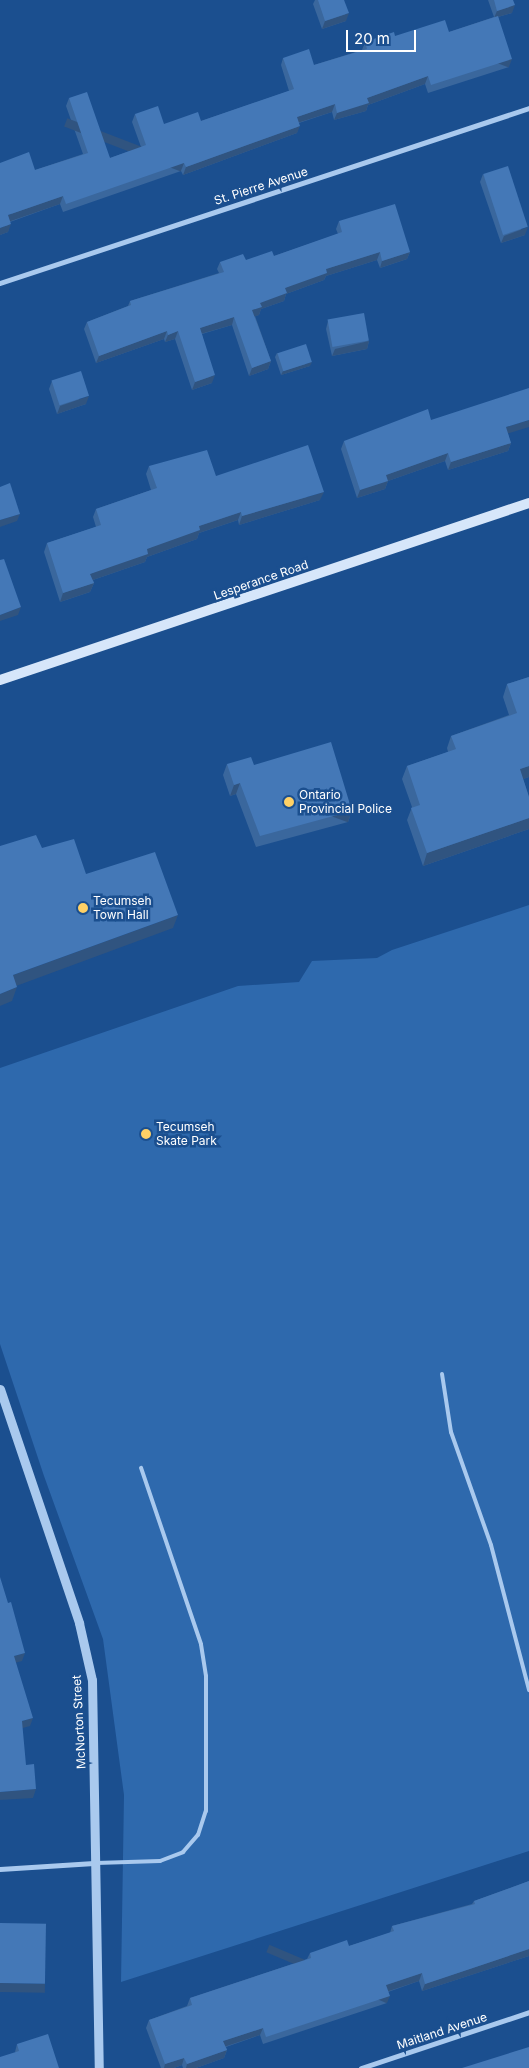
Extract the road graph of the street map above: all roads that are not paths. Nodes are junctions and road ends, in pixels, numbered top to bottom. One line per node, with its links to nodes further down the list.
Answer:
1 (529, 108): 2 (street, St. Pierre Avenue)
2 (0, 283)
3 (529, 503): 4 (main road, Lesperance Road)
4 (0, 680)
5 (442, 1374): 8 (lane)
6 (0, 1389): 9 (street, McNorton Street)
7 (141, 1468): 9 (lane)
8 (529, 1690)
9 (94, 1864): 10 (street); 12 (street, McNorton Street)
10 (0, 1869)
11 (529, 2012): 13 (street, Maitland Avenue)
12 (99, 2068)
13 (361, 2068)

